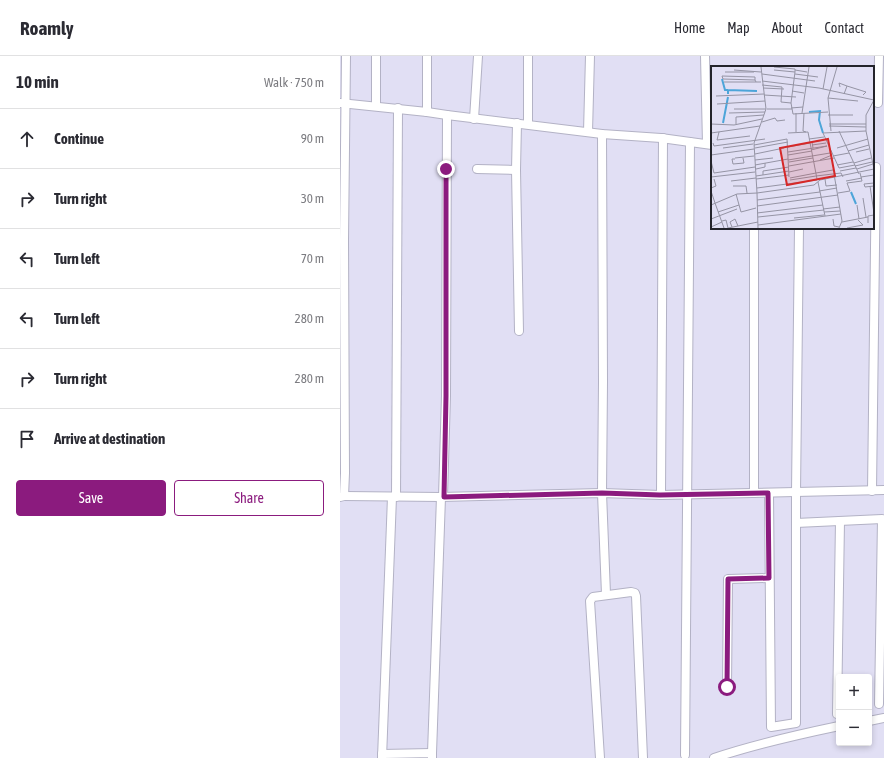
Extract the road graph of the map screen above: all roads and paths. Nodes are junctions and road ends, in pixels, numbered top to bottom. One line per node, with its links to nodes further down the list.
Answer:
1 (346, 56): 9 (street)
2 (376, 56): 11 (street)
3 (428, 56): 13 (street)
4 (478, 56): 15 (street)
5 (528, 56): 17 (street)
6 (590, 56): 18 (street)
7 (705, 56): 22 (street)
8 (879, 56): 10 (street)
9 (343, 103): 11 (street); 37 (street)
10 (878, 103)
11 (376, 106): 12 (street)
12 (398, 108): 13 (street); 38 (street)
13 (427, 112): 14 (street)
14 (447, 115): 15 (street); 39 (street)
15 (474, 119): 16 (street)
16 (517, 123): 17 (street); 25 (street)
17 (528, 124): 18 (street)
18 (588, 132): 19 (street)
19 (602, 134): 20 (street); 32 (street)
20 (663, 138): 21 (street); 36 (street)
21 (690, 142): 22 (street); 35 (street)
22 (709, 145)
23 (878, 167): 30 (street)
24 (477, 169): 25 (street)
25 (516, 170): 28 (street)
26 (754, 229): 33 (street)
27 (799, 229): 31 (street)
28 (519, 331)
29 (884, 490): 30 (street)
30 (872, 491): 31 (street)
31 (796, 492): 34 (street); 41 (street)
32 (602, 493): 36 (street); 39 (street); 43 (street)
33 (754, 493): 34 (street); 35 (street)
34 (768, 493): 42 (street)
35 (687, 494): 36 (street); 50 (street)
36 (660, 495)
37 (342, 497): 38 (street)
38 (394, 497): 39 (street); 51 (street)
39 (442, 497): 52 (street)
40 (840, 521): 41 (street); 45 (street); 46 (street)
41 (796, 522): 42 (street)
42 (769, 578): 44 (street)
43 (606, 594): 53 (street); 54 (street)
44 (727, 687)
45 (879, 704)
46 (837, 710)
47 (884, 718): 48 (street)
48 (872, 720)
49 (836, 727): 55 (street)
50 (685, 755)
51 (382, 756): 52 (street)
52 (432, 756)
53 (600, 758)
54 (643, 758)
55 (714, 758)

